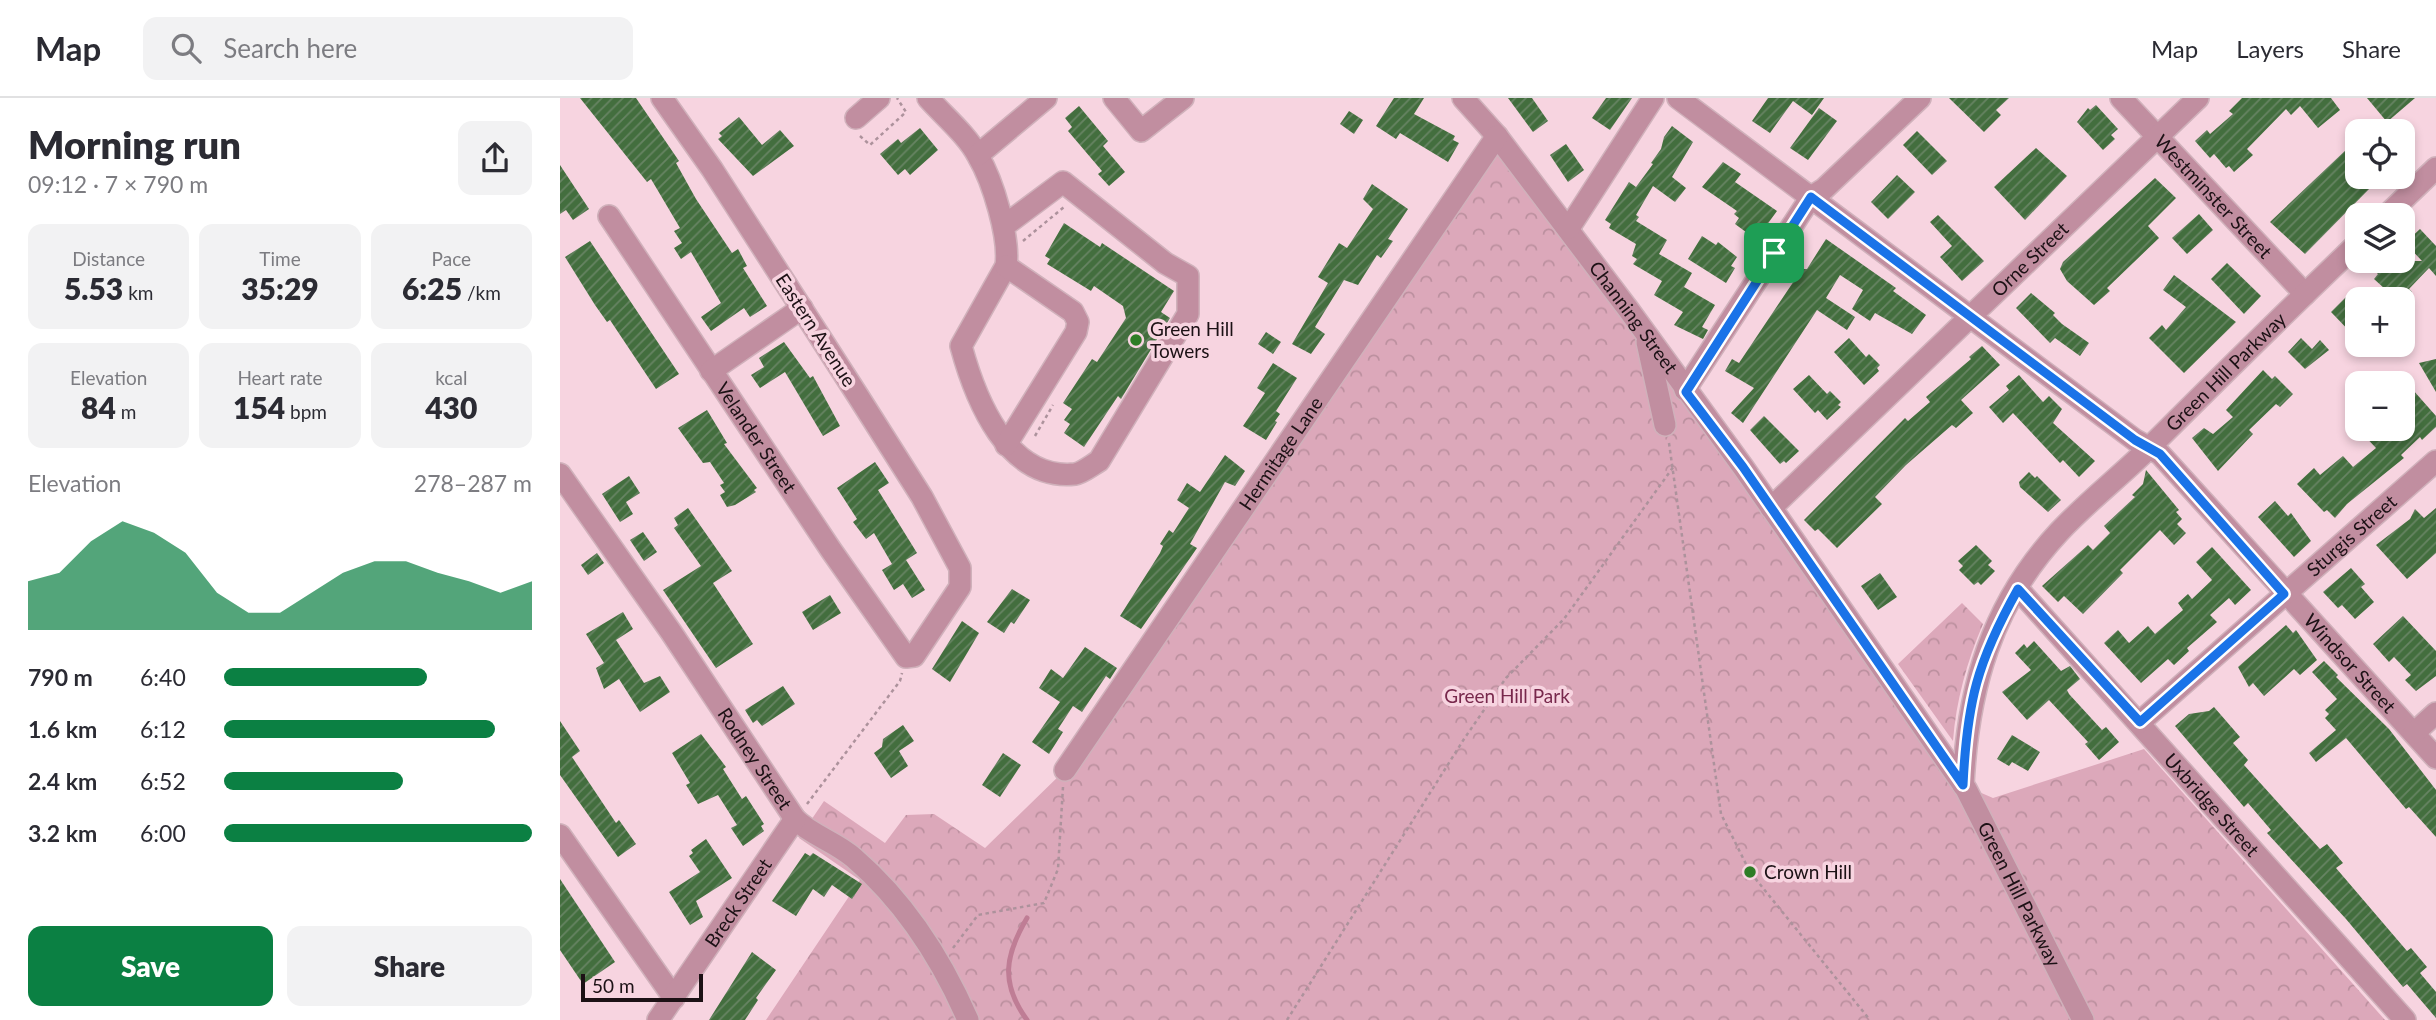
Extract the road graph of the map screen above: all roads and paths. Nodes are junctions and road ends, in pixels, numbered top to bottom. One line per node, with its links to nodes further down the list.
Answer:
1 (662, 98): 27 (street, Eastern Avenue)
2 (879, 98): 14 (street)
3 (897, 98): 14 (path)
4 (928, 98): 17 (street)
5 (1046, 98): 17 (street)
6 (1114, 98): 7 (street)
7 (1183, 98)
8 (1463, 98): 15 (street, Channing Street)
9 (1653, 98): 23 (street)
10 (1678, 98): 19 (street, Windsor Street)
11 (1920, 98): 19 (street)
12 (2121, 98): 16 (street, Westminster Street)
13 (2198, 98): 16 (street, Orne Street)
14 (858, 127)
15 (1497, 136): 23 (street, Channing Street); 46 (street, Hermitage Lane)
16 (2156, 137): 26 (street, Westminster Street); 28 (street, Orne Street)
17 (978, 155): 22 (street)
18 (2436, 168): 20 (street)
19 (1811, 197): 28 (street, Windsor Street); 31 (street)
20 (2400, 203)
21 (609, 216): 30 (street, Velander Street)
22 (1004, 226): 25 (street); 33 (street)
23 (1569, 228): 29 (street, Channing Street)
24 (2345, 256): 26 (street, Green Hill Parkway)
25 (1006, 266): 33 (street); 33 (street)
26 (2305, 294): 34 (street, Green Hill Parkway)
27 (802, 308): 30 (street); 41 (street, Eastern Avenue)
28 (1971, 317): 34 (street, Windsor Street); 38 (street, Orne Street)
29 (1645, 333): 31 (street, Channing Street); 32 (street)
30 (711, 371): 41 (street, Velander Street)
31 (1685, 390): 38 (street, Channing Street)
32 (1665, 425): 36 (path)
33 (1006, 445)
34 (2149, 448): 39 (street, Green Hill Parkway); 40 (street, Windsor Street)
35 (2436, 461): 40 (street, Sturgis Street)
36 (1674, 466): 54 (path); 55 (path)
37 (561, 478): 48 (street, Rodney Street)
38 (1771, 508): 47 (street, Channing Street)
39 (2018, 589): 43 (street, Uxbridge Street); 47 (street, Green Hill Parkway)
40 (2284, 594): 43 (street, Sturgis Street); 44 (street, Windsor Street)
41 (906, 657): 48 (path)
42 (2436, 713): 44 (street)
43 (2140, 722): 57 (street, Uxbridge Street)
44 (2414, 733): 45 (street, Windsor Street)
45 (2436, 758)
46 (1065, 770): 50 (path)
47 (1963, 785): 56 (street, Green Hill Parkway)
48 (796, 819): 50 (street, Rodney Street); 51 (street, Breck Street)
49 (560, 835): 51 (street)
50 (936, 958): 53 (street, Rodney Street)
51 (674, 998): 52 (street, Breck Street)
52 (658, 1020)
53 (968, 1020)
54 (1287, 1020)
55 (1870, 1020)
56 (2083, 1020)
57 (2405, 1020)

